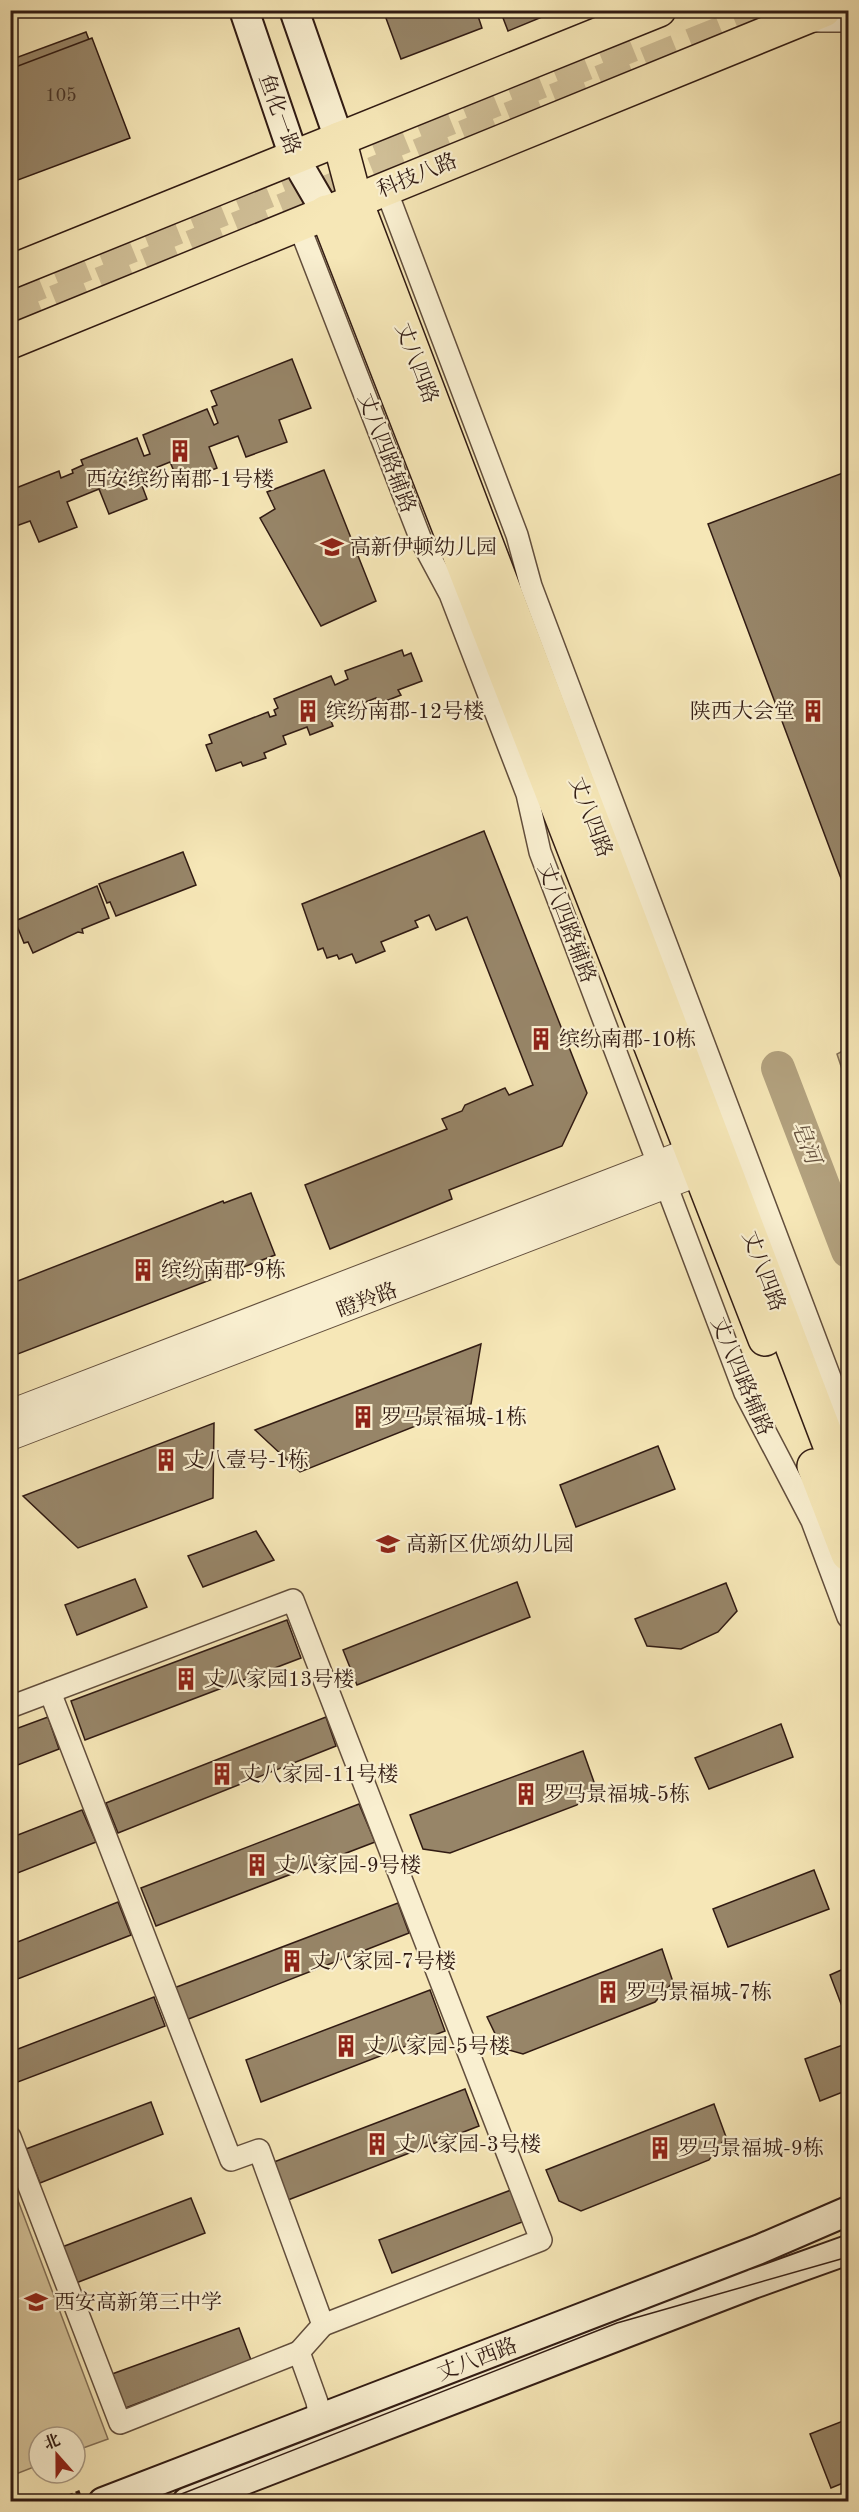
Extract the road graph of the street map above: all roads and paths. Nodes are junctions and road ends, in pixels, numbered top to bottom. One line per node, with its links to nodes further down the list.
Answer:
1 (244, 10): 7 (main road, 鱼化一路)
2 (294, 10): 6 (main road)
3 (659, 10): 6 (main road)
4 (811, 16): 5 (street); 8 (main road, 科技八路)
5 (849, 21)
6 (339, 139): 7 (main road); 9 (main road, 丈八四路)
7 (294, 157): 9 (main road, 鱼化一路); 10 (main road)
8 (385, 187): 9 (main road, 科技八路); 15 (street)
9 (326, 212): 11 (main road, 科技八路); 12 (main road, 丈八四路); 13 (street, 丈八四路辅路)
10 (10, 272)
11 (10, 342)
12 (707, 1157): 13 (street, 瞪羚路); 17 (main road, 丈八四路); 18 (main road, 丈八四路)
13 (662, 1174): 14 (street, 瞪羚路); 16 (street, 瞪羚路); 19 (street, 丈八四路辅路)
14 (10, 1413)
15 (849, 1425)
16 (10, 1437)
17 (849, 1493)
18 (849, 1554)
19 (849, 1617)
20 (50, 1692): 21 (street); 25 (street); 25 (street)
21 (10, 1707)
22 (10, 2137): 26 (street)
23 (849, 2211): 27 (main road, 丈八西路)
24 (849, 2250): 29 (main road, 丈八西路)
25 (323, 2325): 26 (street)
26 (299, 2352): 27 (street)
27 (320, 2420): 28 (main road, 丈八西路)
28 (103, 2502)
29 (187, 2502)

